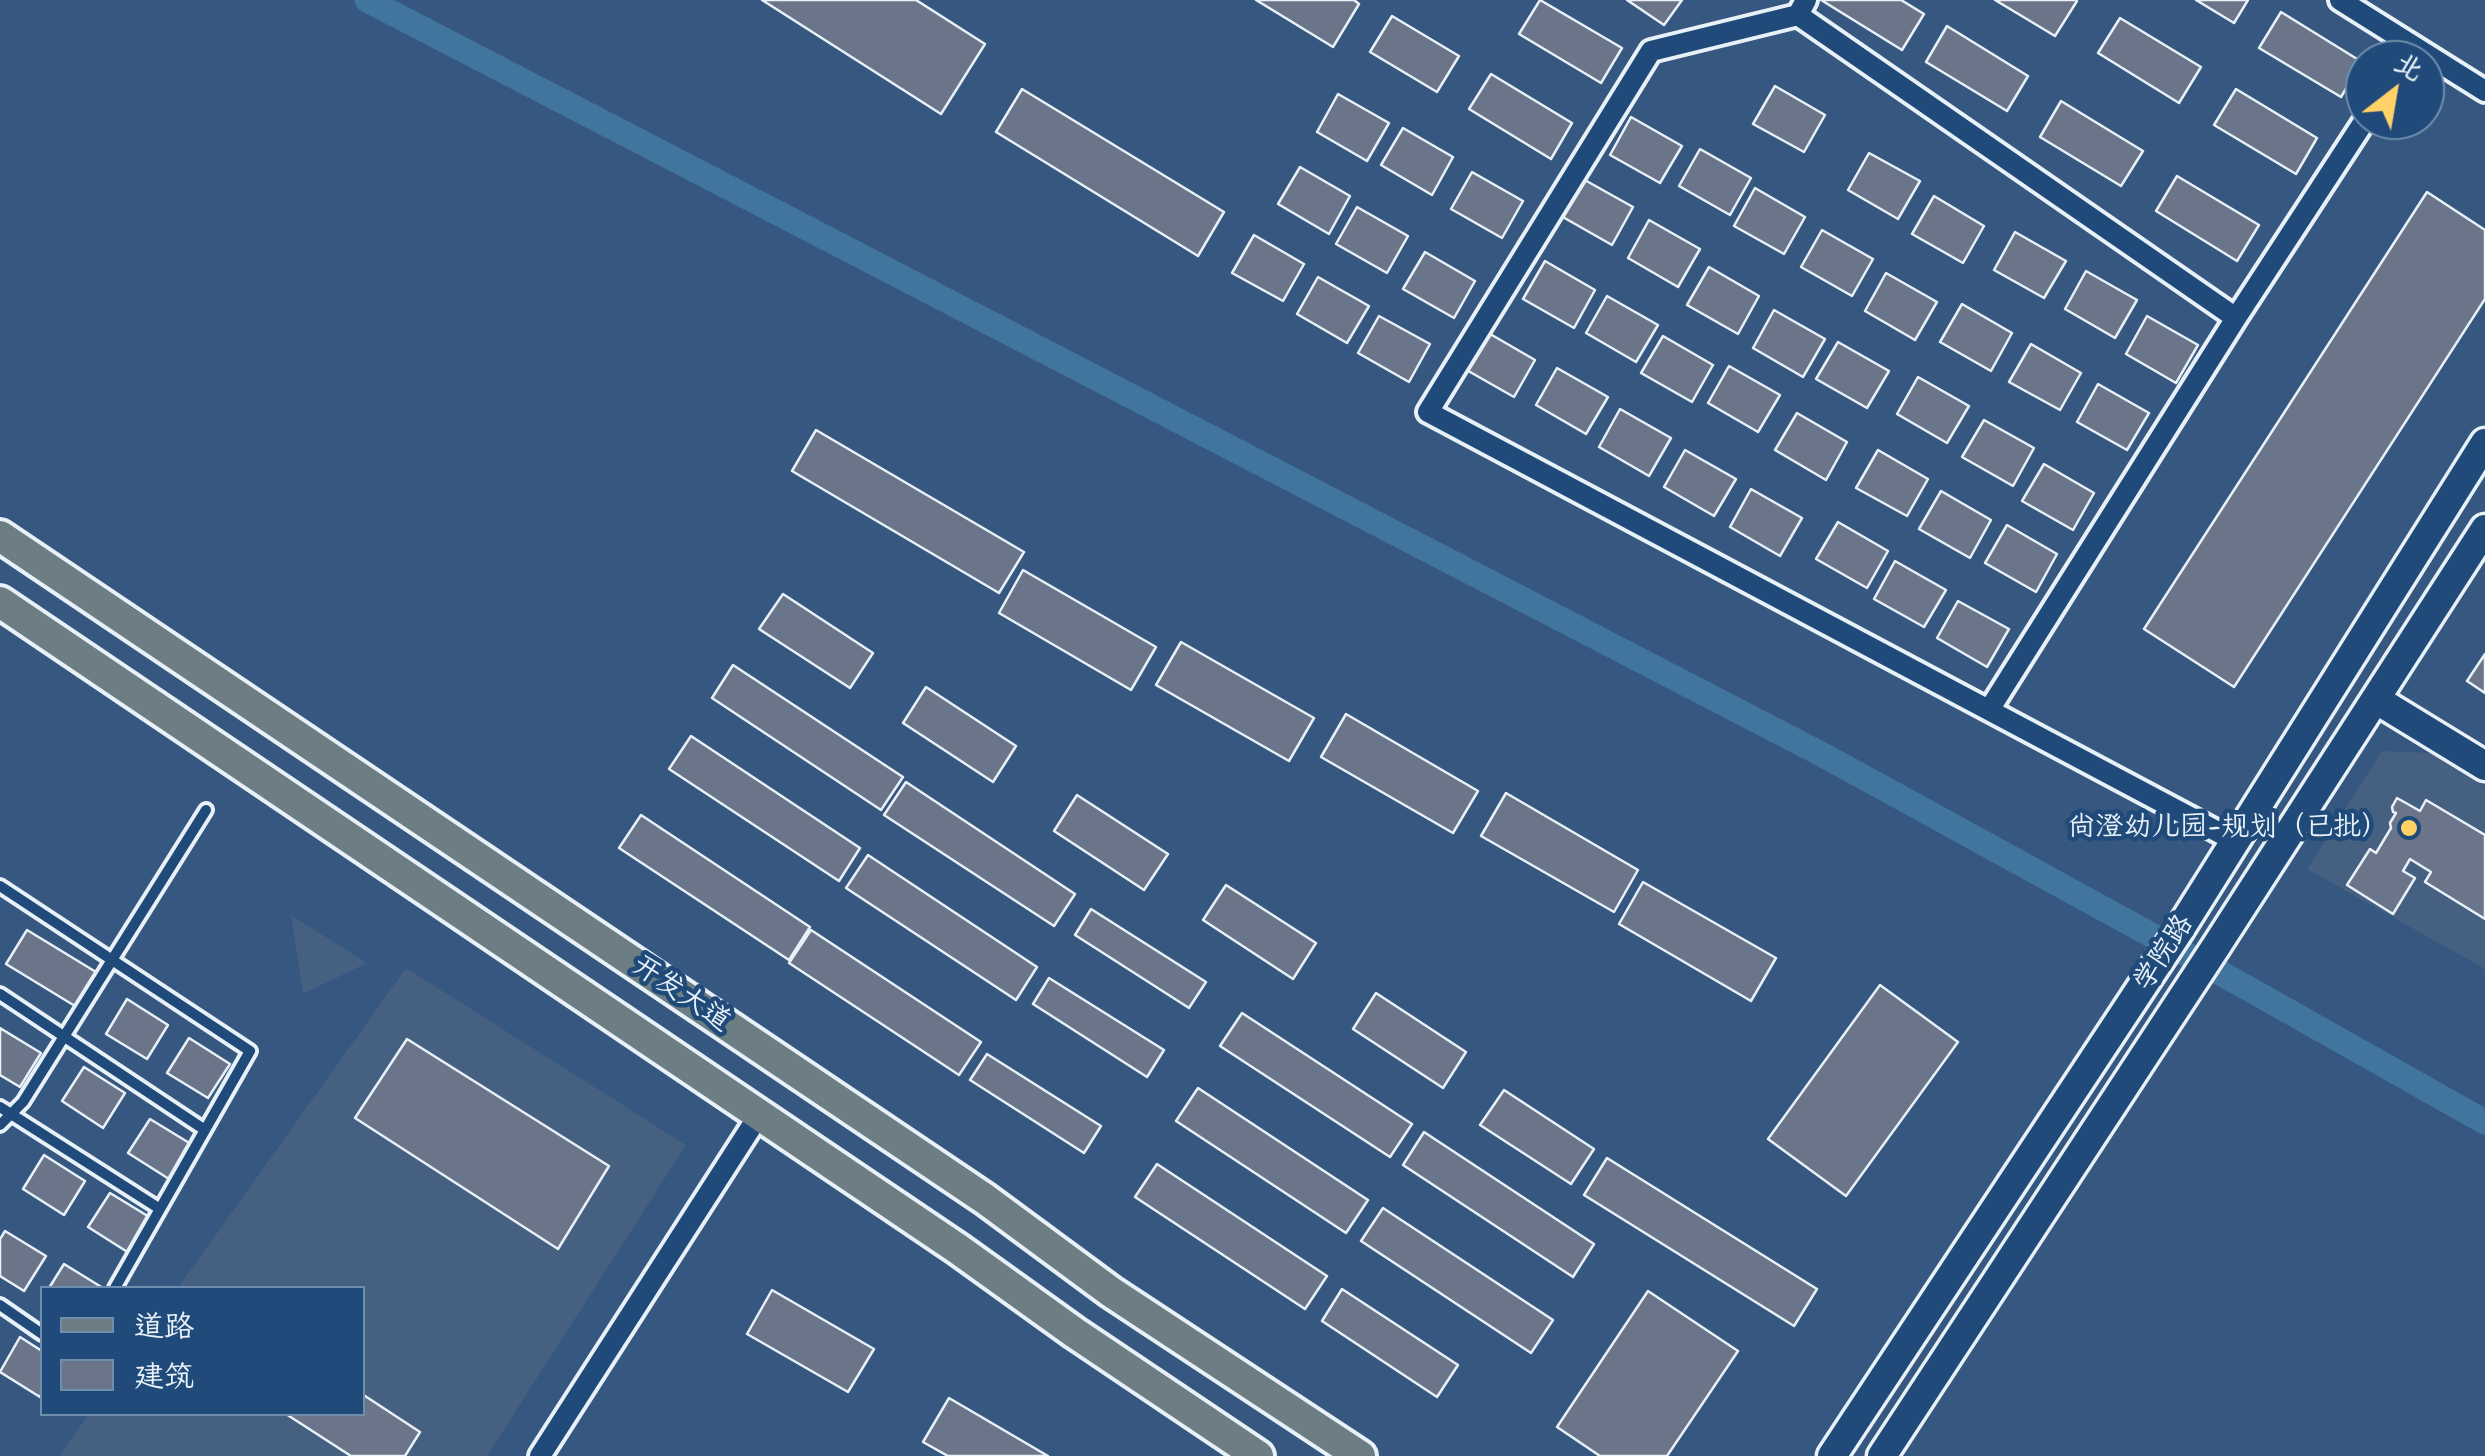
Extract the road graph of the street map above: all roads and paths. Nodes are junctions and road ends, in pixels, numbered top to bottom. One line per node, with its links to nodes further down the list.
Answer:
1 (2340, 0): 3 (street)
2 (1802, 7): 7 (street); 13 (street)
3 (2392, 40)
4 (2445, 71): 5 (street)
5 (2485, 92)
6 (2352, 140): 7 (street)
7 (2236, 318): 13 (street)
8 (2485, 443): 16 (main road, 学院路)
9 (2485, 530): 12 (main road, 学院路)
10 (0, 536): 32 (main road, 开发大道)
11 (0, 602): 23 (main road, 开发大道)
12 (2377, 700): 14 (main road); 34 (main road, 学院路)
13 (1989, 710): 16 (street)
14 (2485, 766)
15 (206, 810): 18 (lane)
16 (2235, 840): 33 (main road, 学院路)
17 (0, 886): 18 (lane)
18 (112, 961): 20 (lane); 25 (lane)
19 (0, 994): 20 (lane)
20 (64, 1036): 22 (lane); 25 (lane)
21 (0, 1107): 22 (lane)
22 (11, 1114): 24 (lane); 26 (lane)
23 (759, 1115): 30 (street); 31 (main road, 开发大道)
24 (0, 1126)
25 (206, 1130): 26 (lane)
26 (160, 1209): 27 (lane)
27 (116, 1286)
28 (0, 1305): 29 (lane)
29 (40, 1333)
30 (540, 1456)
31 (1258, 1456)
32 (1360, 1456)
33 (1832, 1456)
34 (1882, 1456)

